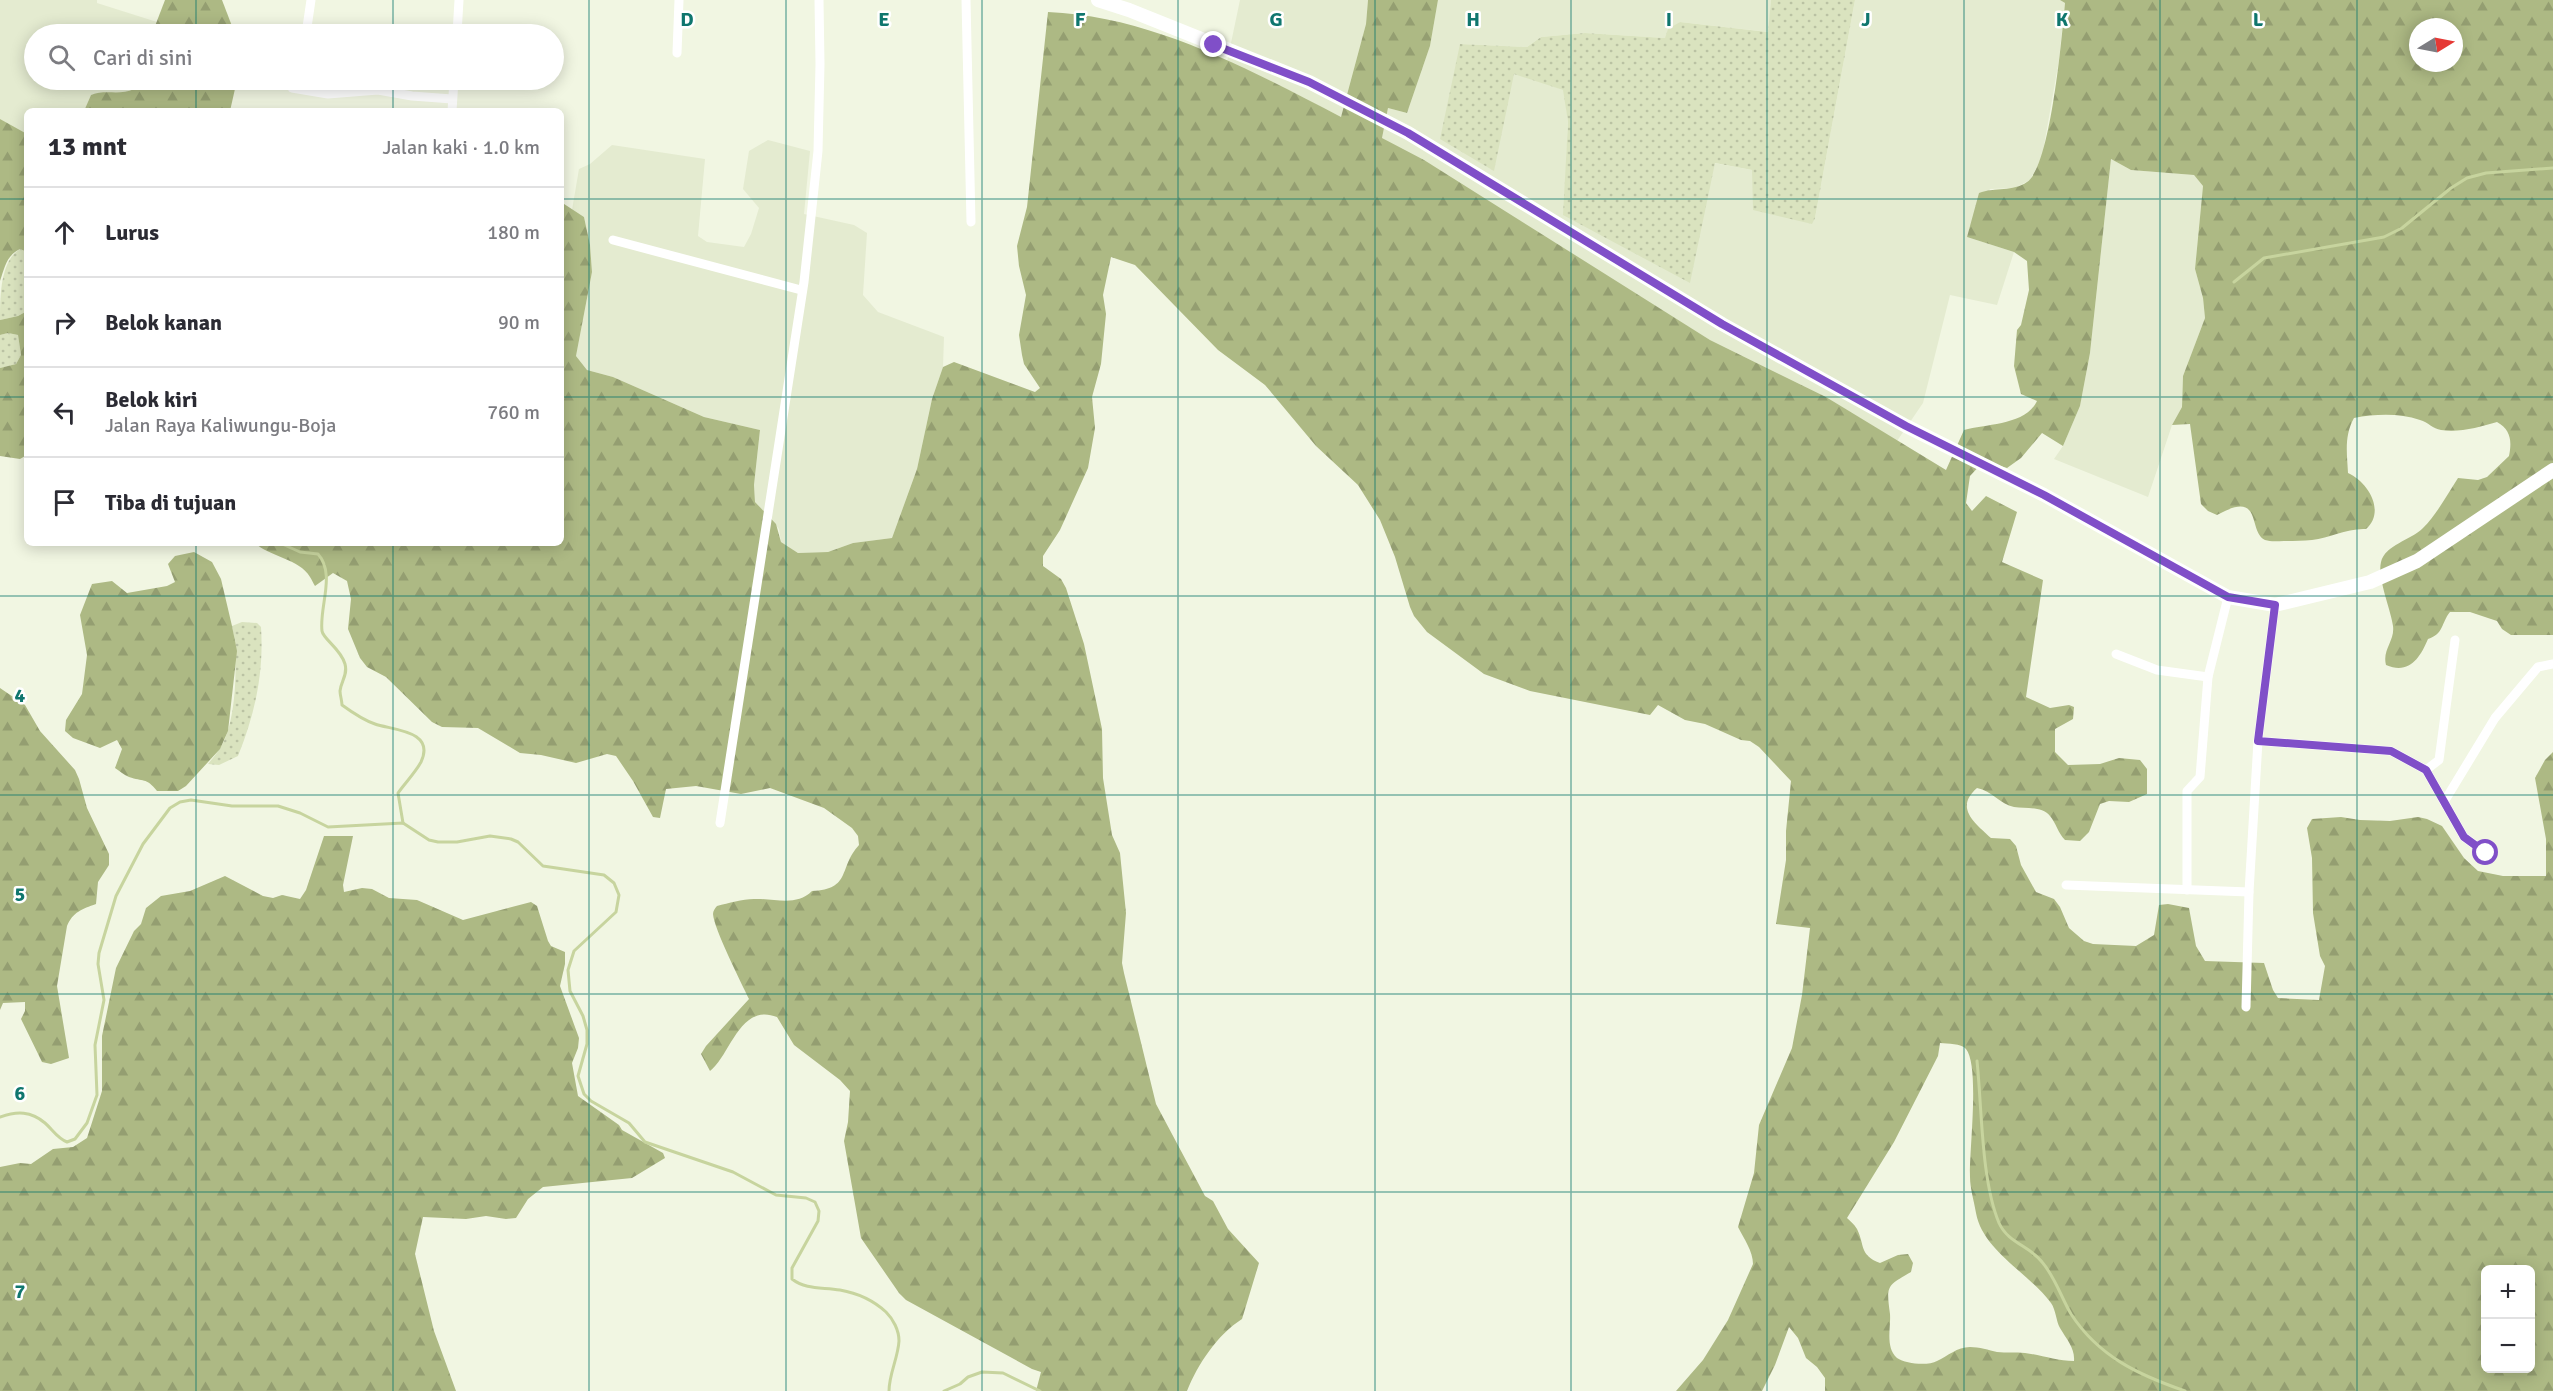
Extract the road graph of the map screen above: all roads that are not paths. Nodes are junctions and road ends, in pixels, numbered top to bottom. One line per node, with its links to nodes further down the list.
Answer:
1 (311, 0): 7 (street)
2 (459, 0): 8 (street)
3 (679, 0): 9 (street)
4 (819, 0): 18 (street)
5 (966, 0): 16 (street)
6 (1098, 0): 20 (main road)
7 (307, 24)
8 (458, 24)
9 (677, 53)
10 (296, 90): 12 (street)
11 (378, 90): 14 (street)
12 (378, 90)
13 (453, 90): 14 (street)
14 (452, 99): 15 (street)
15 (452, 108)
16 (971, 222)
17 (613, 240): 18 (street)
18 (801, 290): 29 (street)
19 (2553, 470): 21 (main road)
20 (2228, 597): 21 (main road); 25 (street)
21 (2275, 605): 26 (street)
22 (2455, 640): 27 (street)
23 (2116, 654): 25 (street)
24 (2553, 664): 28 (street)
25 (2208, 677): 32 (street)
26 (2258, 741): 27 (street); 33 (street)
27 (2426, 770): 28 (street)
28 (2444, 802): 30 (street)
29 (720, 823)
30 (2486, 853)
31 (2066, 885): 32 (street)
32 (2187, 890): 33 (street)
33 (2249, 892): 34 (street)
34 (2246, 1007)

